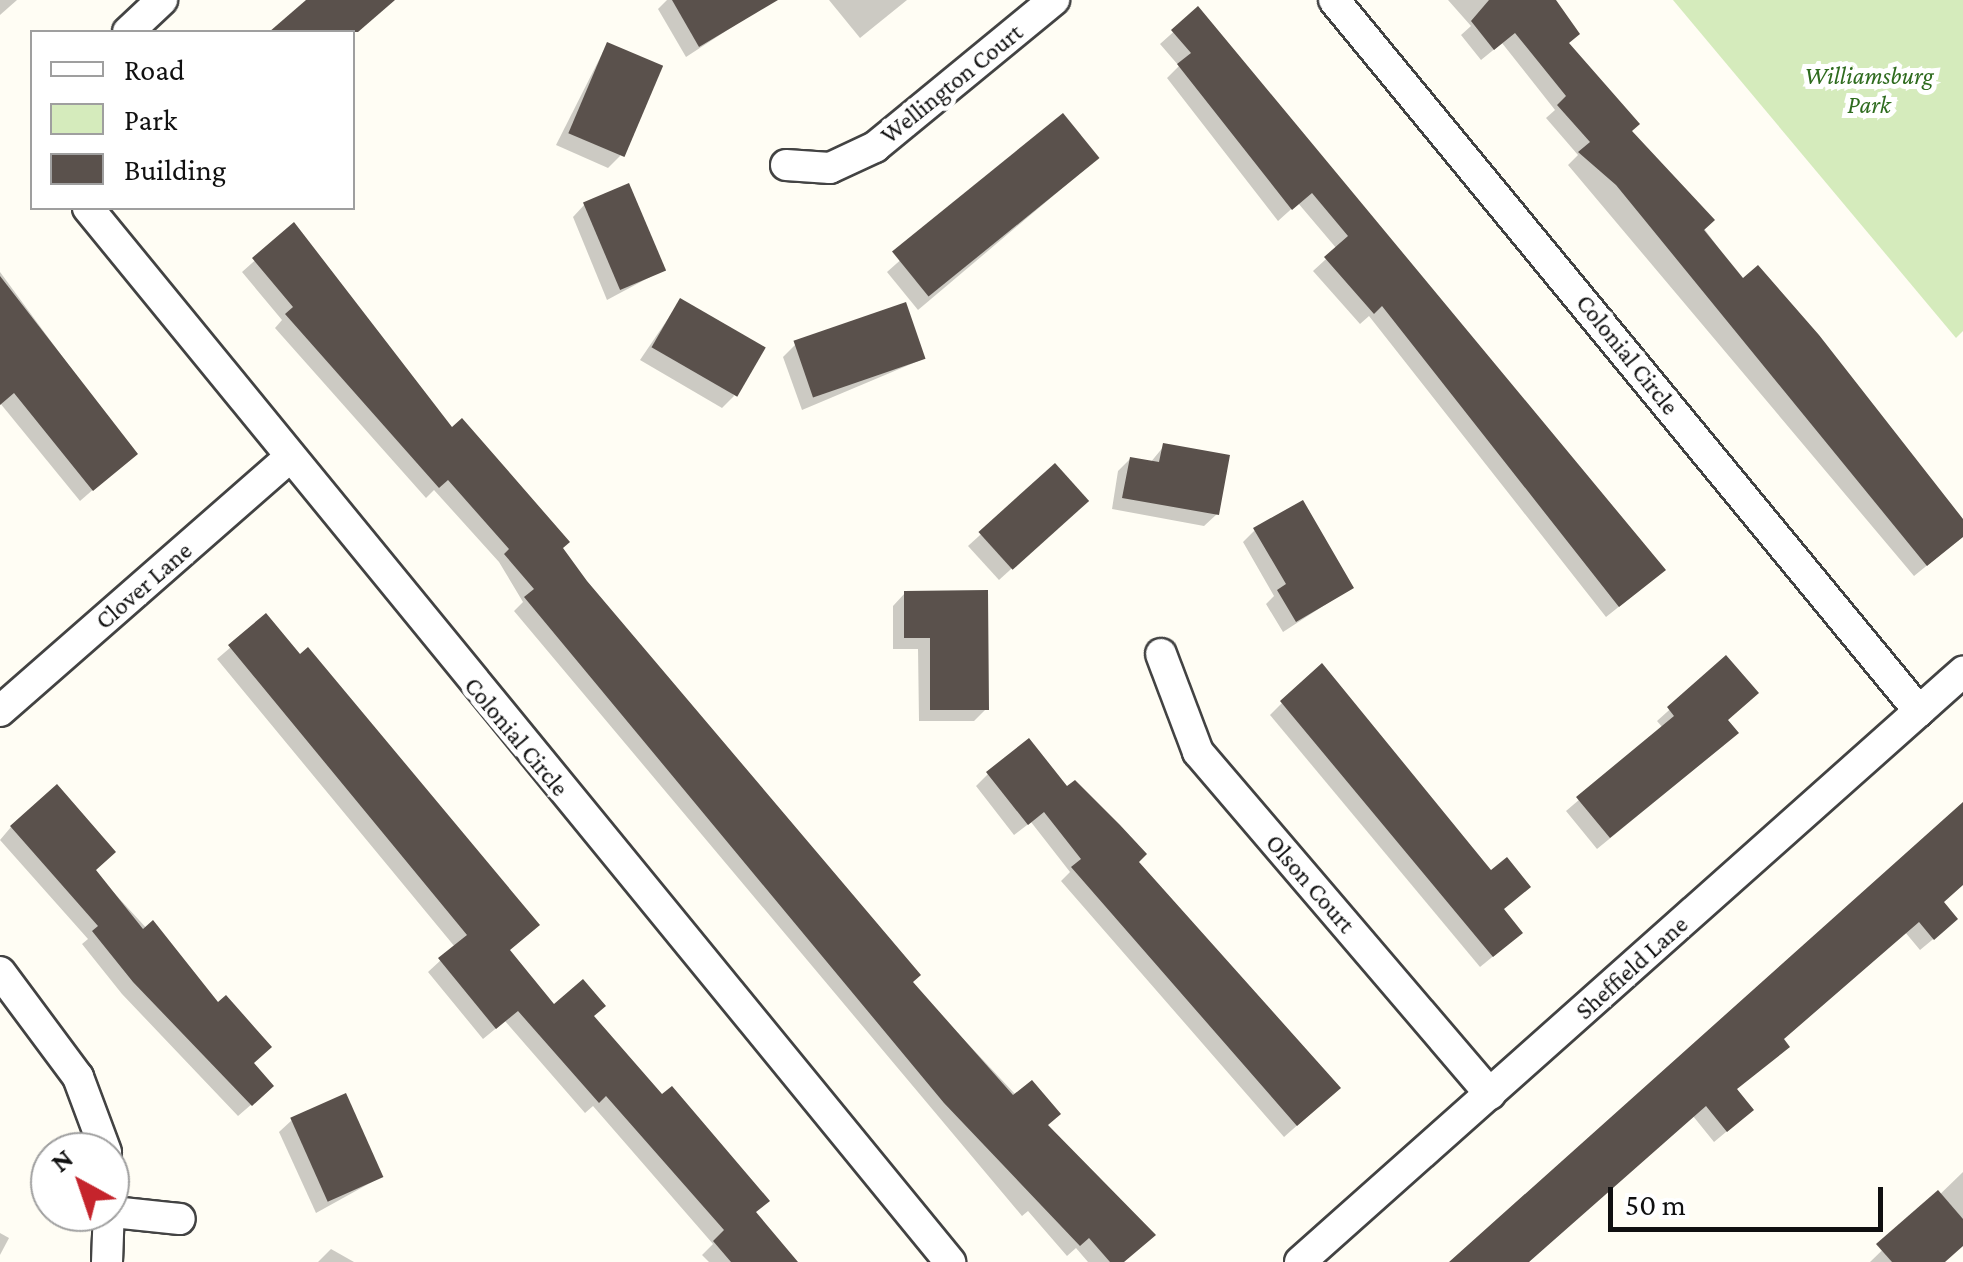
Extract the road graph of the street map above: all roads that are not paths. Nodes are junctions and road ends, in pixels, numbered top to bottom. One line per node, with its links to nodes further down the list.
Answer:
1 (162, 0): 4 (street)
2 (1054, 0): 5 (street, Wellington Court)
3 (1334, 0): 11 (street, Colonial Circle)
4 (130, 30)
5 (786, 166)
6 (90, 210): 7 (street, Colonial Circle)
7 (287, 460): 10 (street, Clover Lane); 19 (street, Colonial Circle)
8 (1161, 654): 13 (street, Olson Court)
9 (1963, 672): 11 (street, Sheffield Lane)
10 (0, 711)
11 (1919, 711): 13 (street, Sheffield Lane)
12 (0, 972): 14 (street)
13 (1490, 1094): 20 (street, Sheffield Lane)
14 (99, 1132)
15 (130, 1214): 16 (street)
16 (180, 1219)
17 (110, 1232): 18 (street)
18 (106, 1262)
19 (950, 1262)
20 (1300, 1262)

